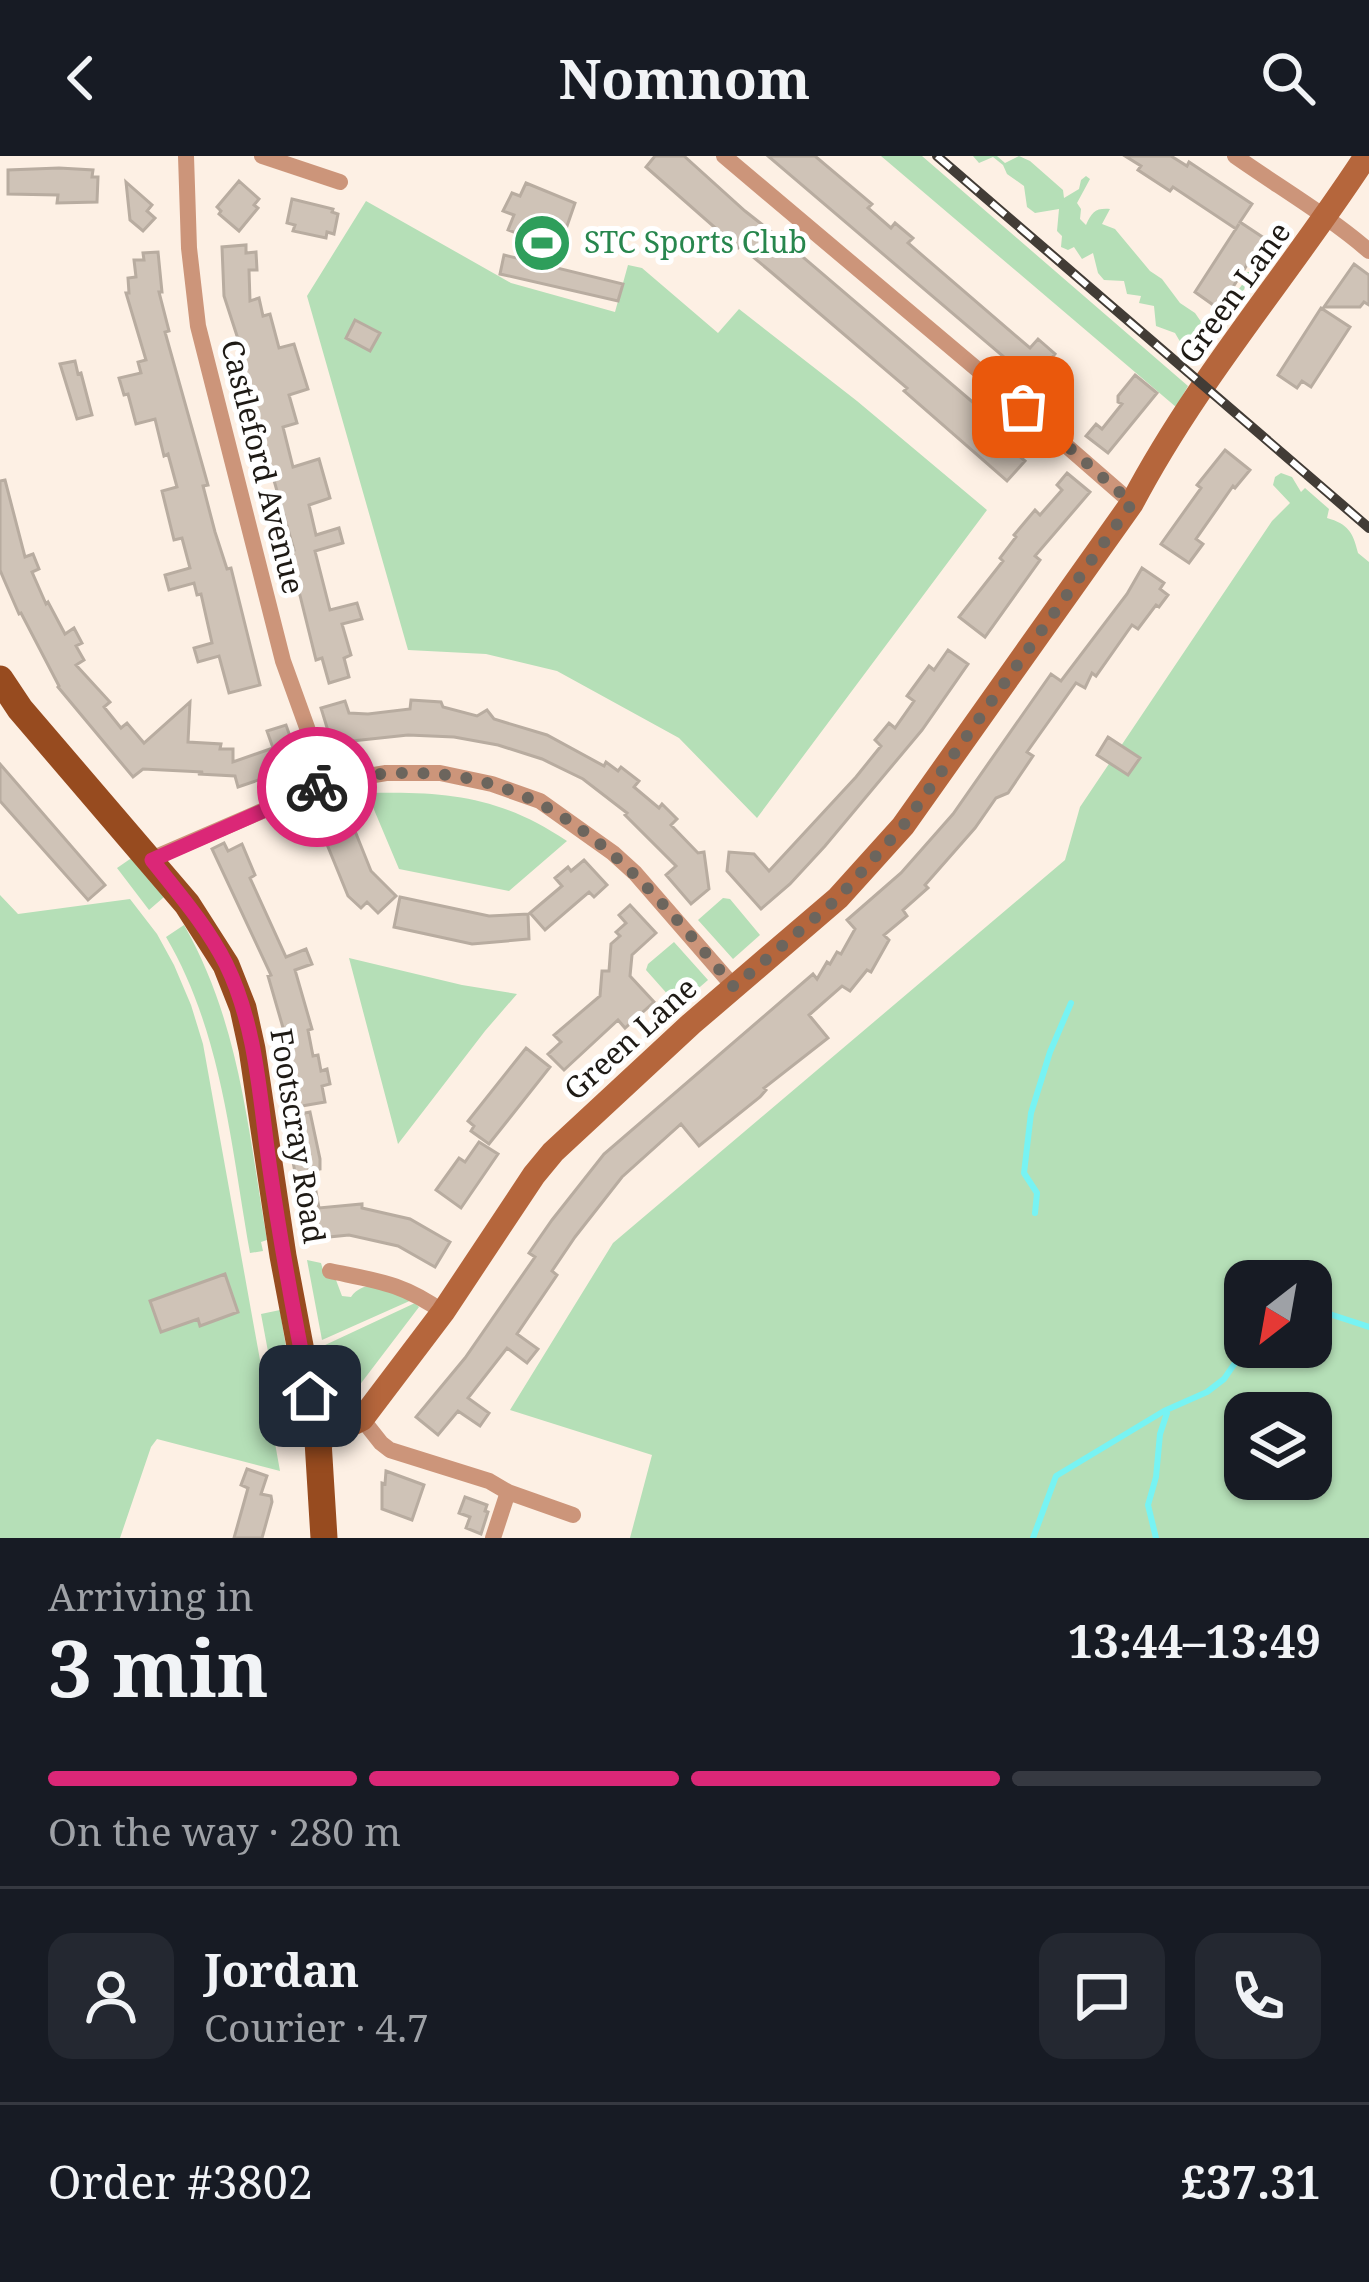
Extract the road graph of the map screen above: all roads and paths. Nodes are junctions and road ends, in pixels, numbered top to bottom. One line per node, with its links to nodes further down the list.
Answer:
1 (186, 156): 11 (street, Castleford Avenue)
2 (262, 156): 6 (street)
3 (724, 156): 9 (street)
4 (1235, 156): 7 (street)
5 (1366, 156): 7 (main road, Green Lane)
6 (340, 182)
7 (1324, 219): 8 (street); 9 (main road, Green Lane)
8 (1369, 251)
9 (1132, 503): 13 (main road, Green Lane)
10 (0, 679): 12 (main road, Footscray Road)
11 (327, 783): 12 (street); 13 (street)
12 (152, 860): 17 (main road, Footscray Road)
13 (734, 987): 15 (main road, Green Lane)
14 (330, 1271): 15 (street)
15 (443, 1312): 16 (main road, Green Lane)
16 (362, 1419): 17 (main road, Green Lane); 18 (street)
17 (318, 1441): 20 (main road, Footscray Road)
18 (508, 1492): 19 (street); 21 (street)
19 (573, 1515)
20 (324, 1538)
21 (493, 1538)

